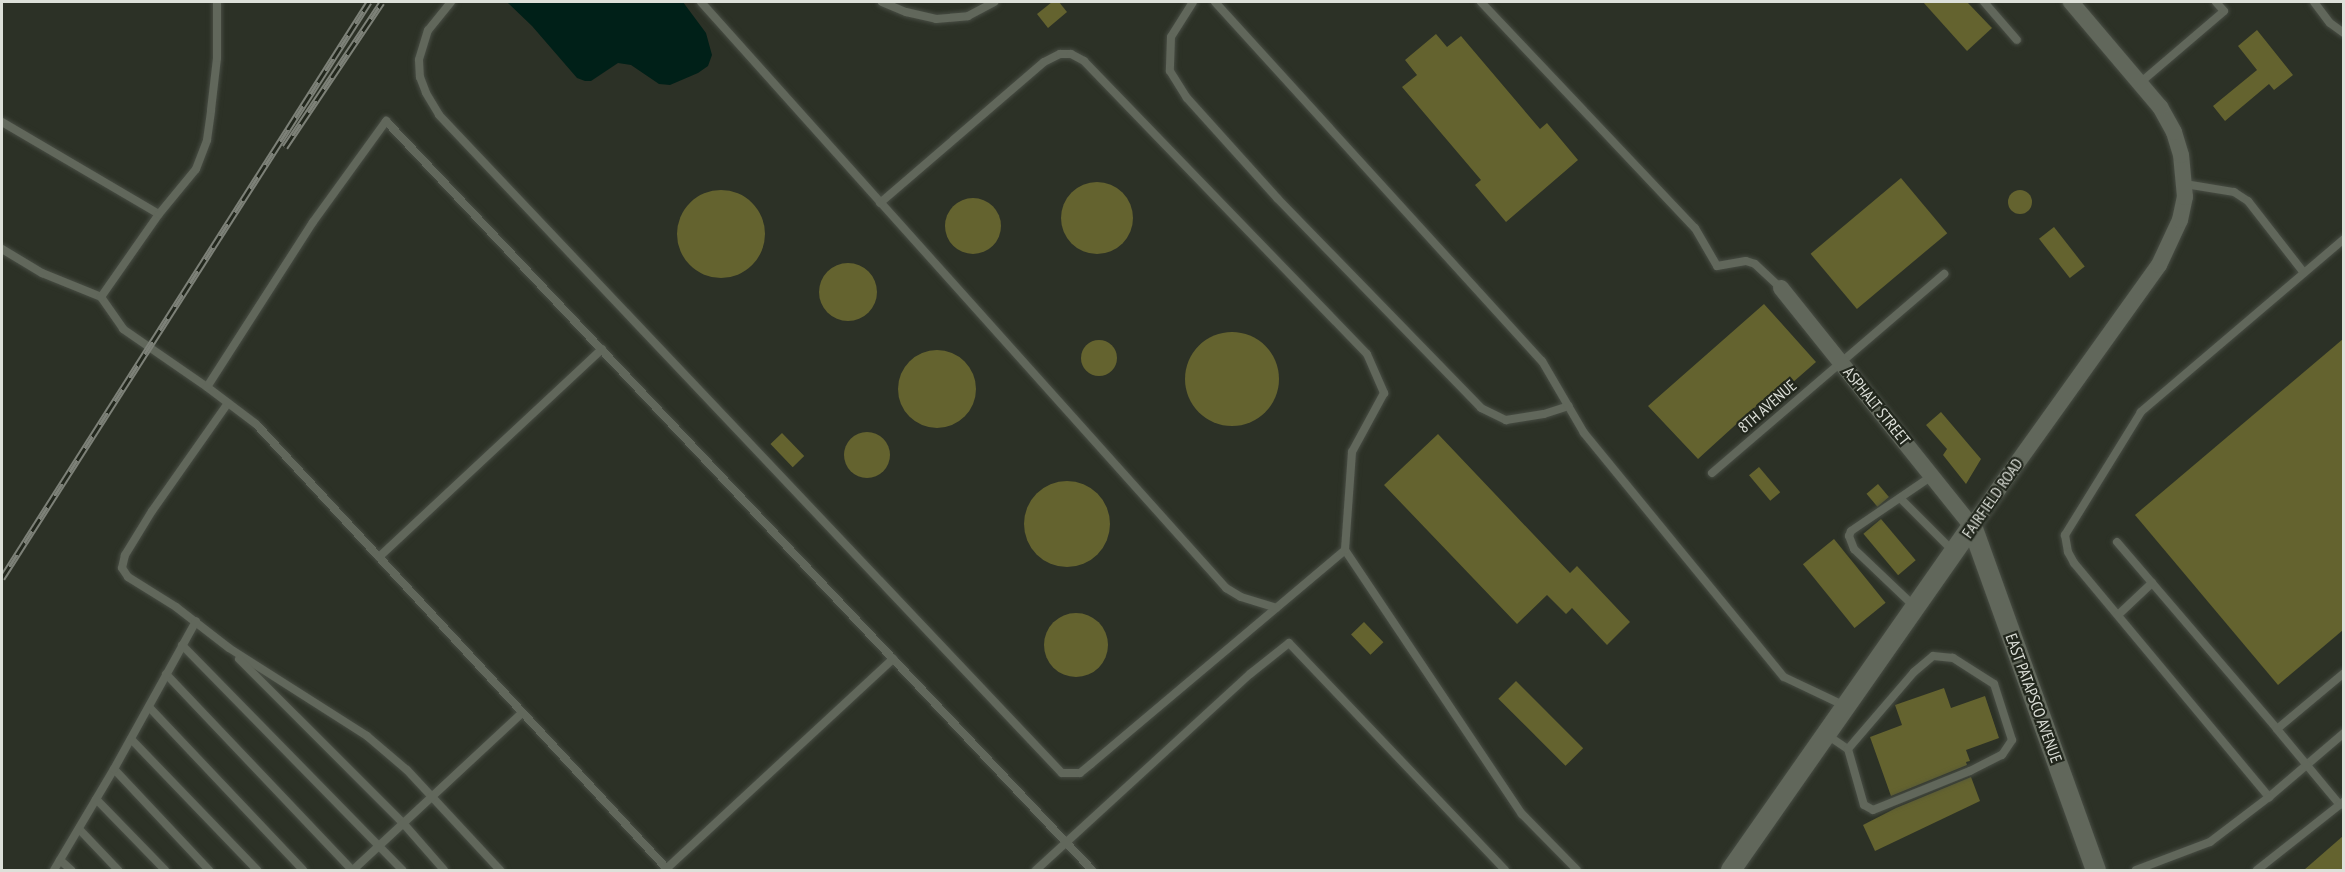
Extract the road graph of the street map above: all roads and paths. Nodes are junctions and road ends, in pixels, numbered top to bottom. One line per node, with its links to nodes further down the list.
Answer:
1 (217, 2): 19 (lane)
2 (451, 2): 41 (lane)
3 (701, 2): 18 (lane)
4 (882, 2): 5 (lane)
5 (994, 2)
6 (1193, 2): 30 (lane)
7 (1215, 2): 30 (lane)
8 (1481, 2): 24 (lane)
9 (1984, 2): 14 (lane)
10 (2071, 2): 15 (street, FAIRFIELD ROAD)
11 (2216, 2): 15 (lane)
12 (2314, 2): 13 (lane)
13 (2343, 33)
14 (2017, 40)
15 (2141, 82): 17 (street, FAIRFIELD ROAD)
16 (2, 122): 19 (lane)
17 (2185, 184): 22 (lane); 34 (street, FAIRFIELD ROAD)
18 (880, 203): 36 (lane); 41 (lane)
19 (159, 214): 25 (lane)
20 (2343, 239): 22 (lane)
21 (2, 249): 25 (lane)
22 (2304, 273): 42 (lane)
23 (1944, 274): 27 (lane, 8TH AVENUE)
24 (1781, 288): 27 (street, ASPHALT STREET)
25 (100, 297): 28 (lane)
26 (602, 349): 28 (lane); 38 (lane); 46 (lane)
27 (1841, 362): 31 (lane, 8TH AVENUE); 32 (street, ASPHALT STREET)
28 (207, 387): 29 (lane)
29 (228, 403): 38 (lane); 43 (lane)
30 (1569, 406): 49 (lane)
31 (1712, 472)
32 (1932, 476): 33 (lane); 34 (street, ASPHALT STREET)
33 (1900, 498): 37 (lane); 40 (lane)
34 (1972, 525): 37 (street, FAIRFIELD ROAD); 85 (street, EAST PATAPSCO AVENUE)
35 (2117, 543): 39 (lane)
36 (1345, 550): 41 (lane); 83 (lane)
37 (1954, 552): 40 (street, FAIRFIELD ROAD)
38 (379, 557): 51 (lane)
39 (2152, 584): 42 (lane); 52 (lane)
40 (1915, 607): 49 (street, FAIRFIELD ROAD)
41 (1276, 608)
42 (2118, 615): 60 (lane)
43 (196, 621): 44 (lane); 45 (lane)
44 (182, 645): 48 (lane); 66 (lane)
45 (229, 648): 59 (lane); 63 (lane)
46 (893, 658): 65 (lane); 79 (lane)
47 (2343, 673): 52 (lane)
48 (166, 674): 50 (lane); 75 (lane)
49 (1846, 706): 54 (street, FAIRFIELD ROAD)
50 (149, 707): 55 (lane); 74 (lane)
51 (522, 713): 59 (lane); 79 (lane)
52 (2277, 729): 57 (lane)
53 (2343, 733): 57 (lane)
54 (1826, 734): 56 (lane); 84 (street, FAIRFIELD ROAD)
55 (131, 739): 58 (lane); 73 (lane)
56 (1848, 749): 56 (lane)
57 (2305, 766): 60 (lane); 62 (lane)
58 (114, 769): 61 (lane); 72 (lane)
59 (431, 796): 63 (lane); 78 (lane)
60 (2269, 797): 86 (lane)
61 (96, 799): 64 (lane); 71 (lane)
62 (2342, 804): 87 (lane)
63 (403, 823): 66 (lane); 77 (lane)
64 (79, 829): 67 (lane); 70 (lane)
65 (1066, 843): 80 (lane); 81 (lane); 82 (lane)
66 (378, 847): 75 (lane); 76 (lane)
67 (60, 860): 68 (lane); 69 (lane)
68 (54, 870)
69 (71, 870)
70 (118, 870)
71 (165, 870)
72 (209, 870)
73 (257, 870)
74 (303, 870)
75 (352, 870)
76 (402, 870)
77 (444, 870)
78 (500, 870)
79 (666, 870)
80 (1036, 870)
81 (1092, 870)
82 (1504, 870)
83 (1577, 870)
84 (1731, 870)
85 (2096, 870)
86 (2136, 870)
87 (2256, 870)

